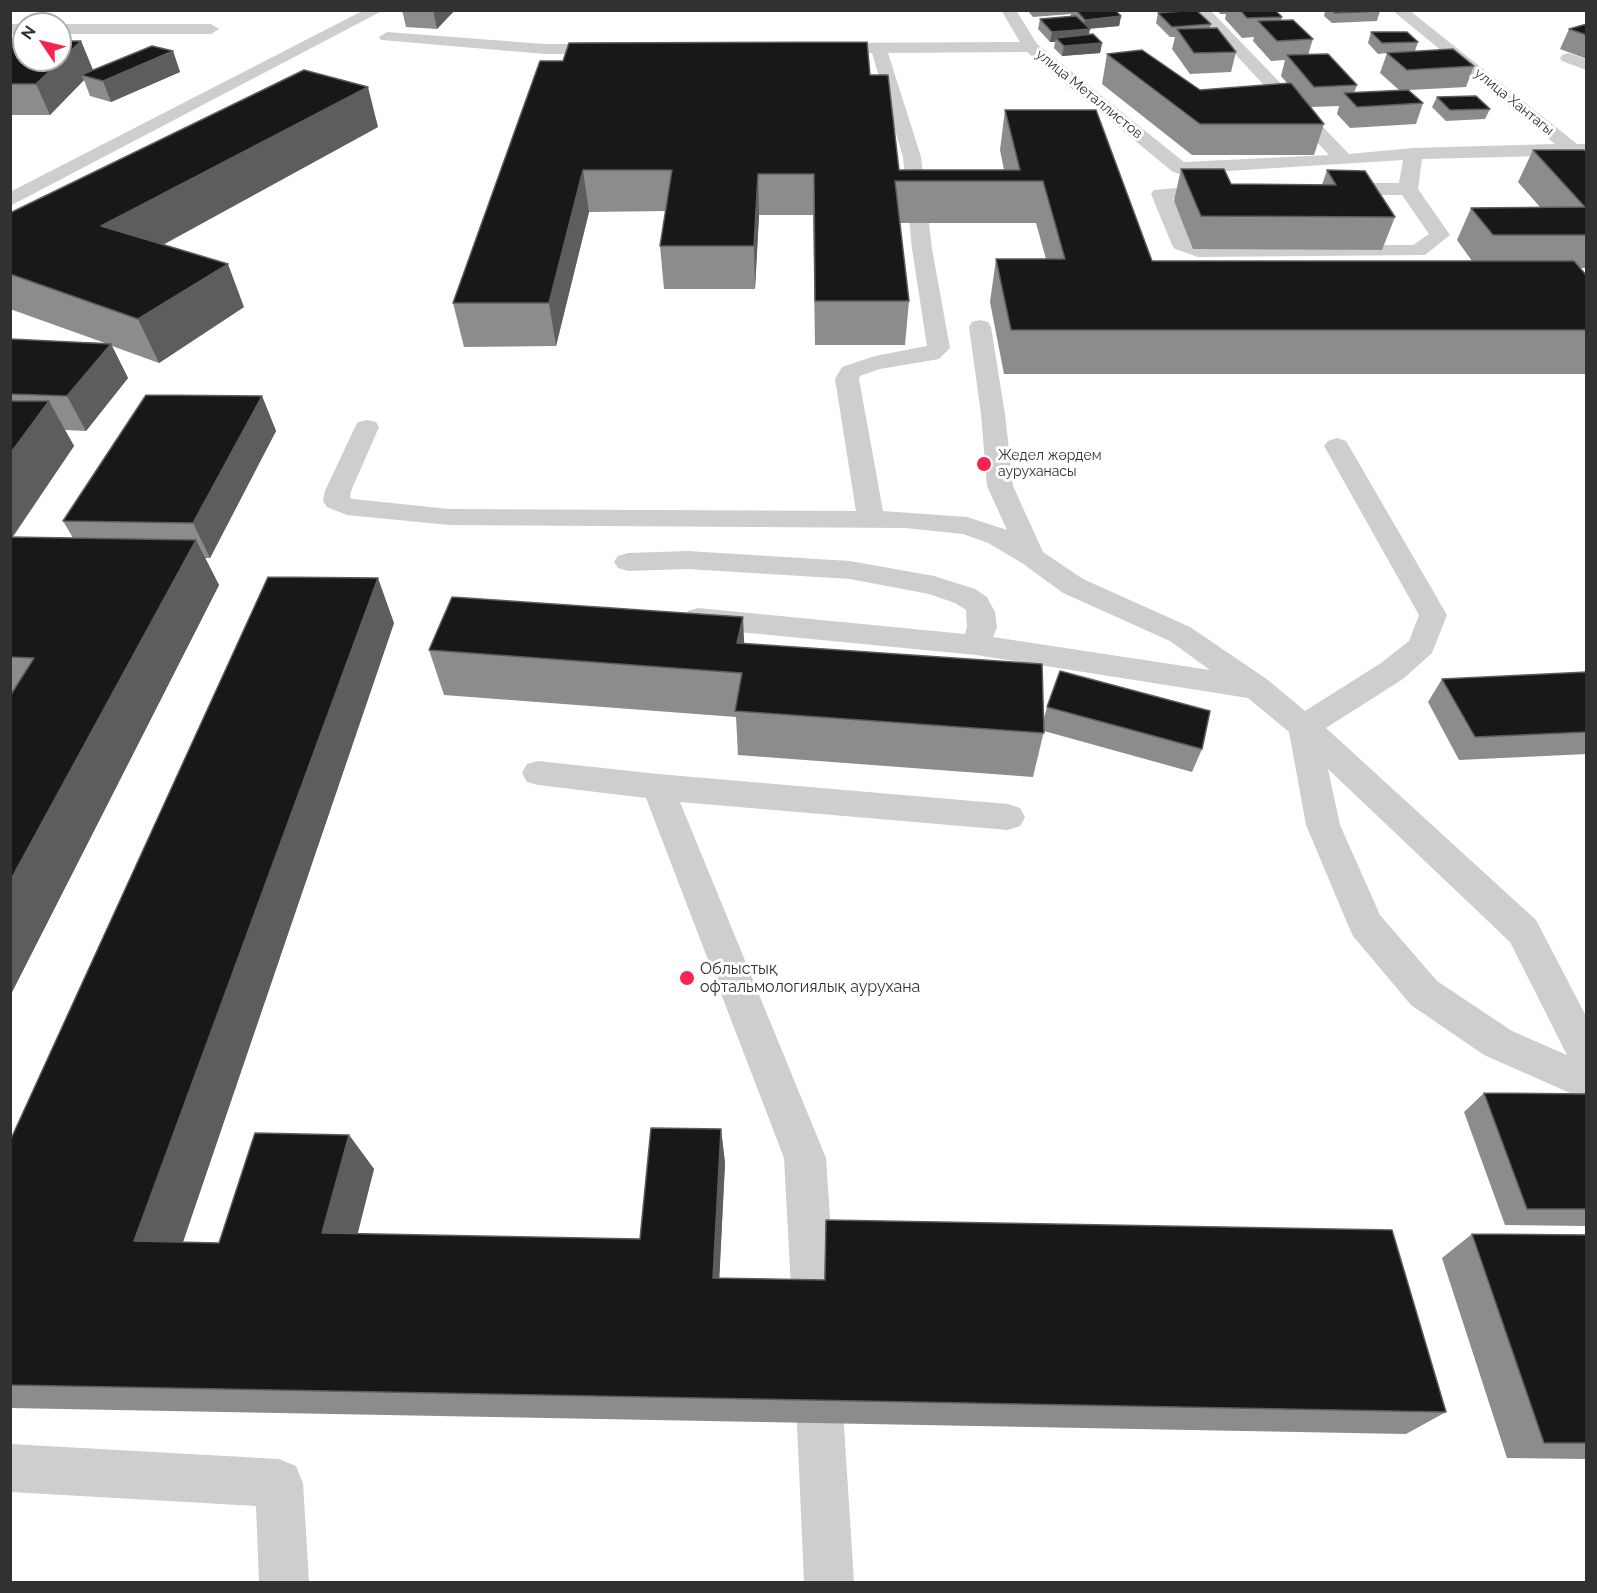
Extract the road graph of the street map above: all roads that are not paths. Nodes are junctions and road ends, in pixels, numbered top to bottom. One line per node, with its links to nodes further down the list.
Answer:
1 (377, 10): 20 (street)
2 (1008, 10): 8 (street, улица Металлистов)
3 (1201, 10): 16 (street)
4 (1399, 10): 14 (street, улица Хантагы)
5 (72, 29): 6 (street)
6 (210, 29)
7 (387, 37): 11 (street)
8 (1031, 47): 10 (street); 16 (street, улица Металлистов)
9 (807, 48): 10 (street)
10 (879, 48): 24 (street)
11 (628, 49)
12 (1568, 58): 13 (street)
13 (1587, 65)
14 (1579, 149): 15 (street)
15 (1413, 154): 16 (street); 18 (street)
16 (1344, 160)
17 (1313, 189): 18 (street)
18 (1408, 189): 19 (street)
19 (1241, 190)
20 (10, 200)
21 (980, 327): 25 (street)
22 (367, 427): 24 (street)
23 (1337, 446): 30 (street)
24 (871, 520): 25 (street)
25 (1032, 557): 29 (street)
26 (628, 562): 28 (street)
27 (666, 615): 28 (street)
28 (976, 645): 29 (street)
29 (1257, 688): 30 (street)
30 (1304, 727): 34 (street); 35 (street)
31 (538, 773): 32 (street)
32 (658, 788): 33 (street); 38 (street)
33 (1008, 817)
34 (1587, 1053)
35 (1587, 1082)
36 (10, 1468): 37 (street)
37 (284, 1582)
38 (830, 1582)

